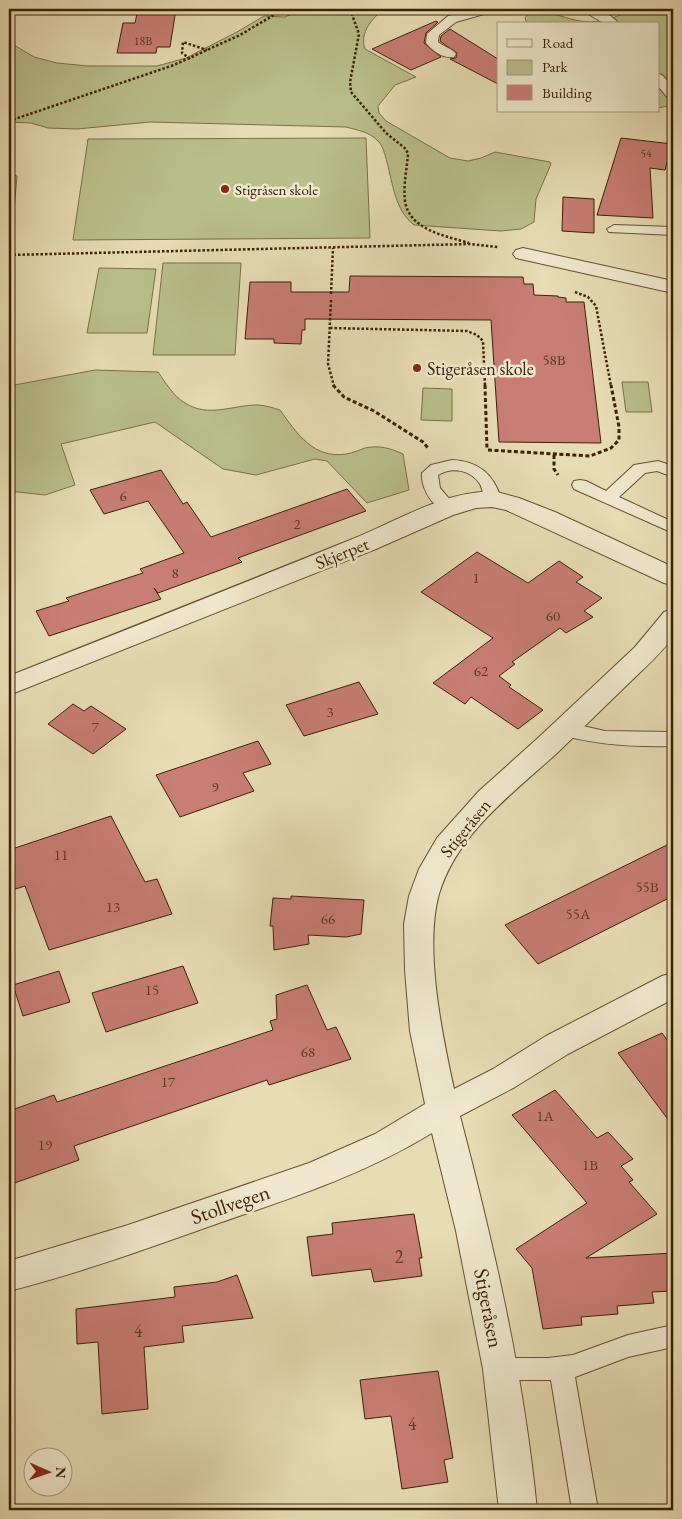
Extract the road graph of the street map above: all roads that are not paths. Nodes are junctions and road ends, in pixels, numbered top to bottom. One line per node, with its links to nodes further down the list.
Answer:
1 (487, 9): 4 (lane)
2 (586, 9): 3 (lane)
3 (610, 22)
4 (450, 54)
5 (660, 80): 6 (lane)
6 (673, 96)
7 (614, 229): 8 (lane)
8 (673, 231)
9 (523, 254): 10 (street)
10 (673, 287)
11 (673, 472): 13 (lane)
12 (580, 485): 13 (lane)
13 (608, 498): 16 (lane)
14 (494, 499): 15 (street, Skjerpet); 15 (lane); 17 (street)
15 (449, 508): 19 (street, Skjerpet)
16 (673, 528)
17 (673, 577)
18 (673, 618): 20 (street, Stigeråsen)
19 (9, 686)
20 (565, 729): 21 (lane); 23 (street, Stigeråsen)
21 (673, 739)
22 (673, 985): 23 (street)
23 (442, 1110): 24 (street, Stollvegen); 27 (street, Stigeråsen)
24 (9, 1276)
25 (673, 1336): 26 (lane)
26 (561, 1367): 27 (lane); 29 (lane)
27 (501, 1369): 28 (street, Stigeråsen)
28 (518, 1510)
29 (585, 1510)

